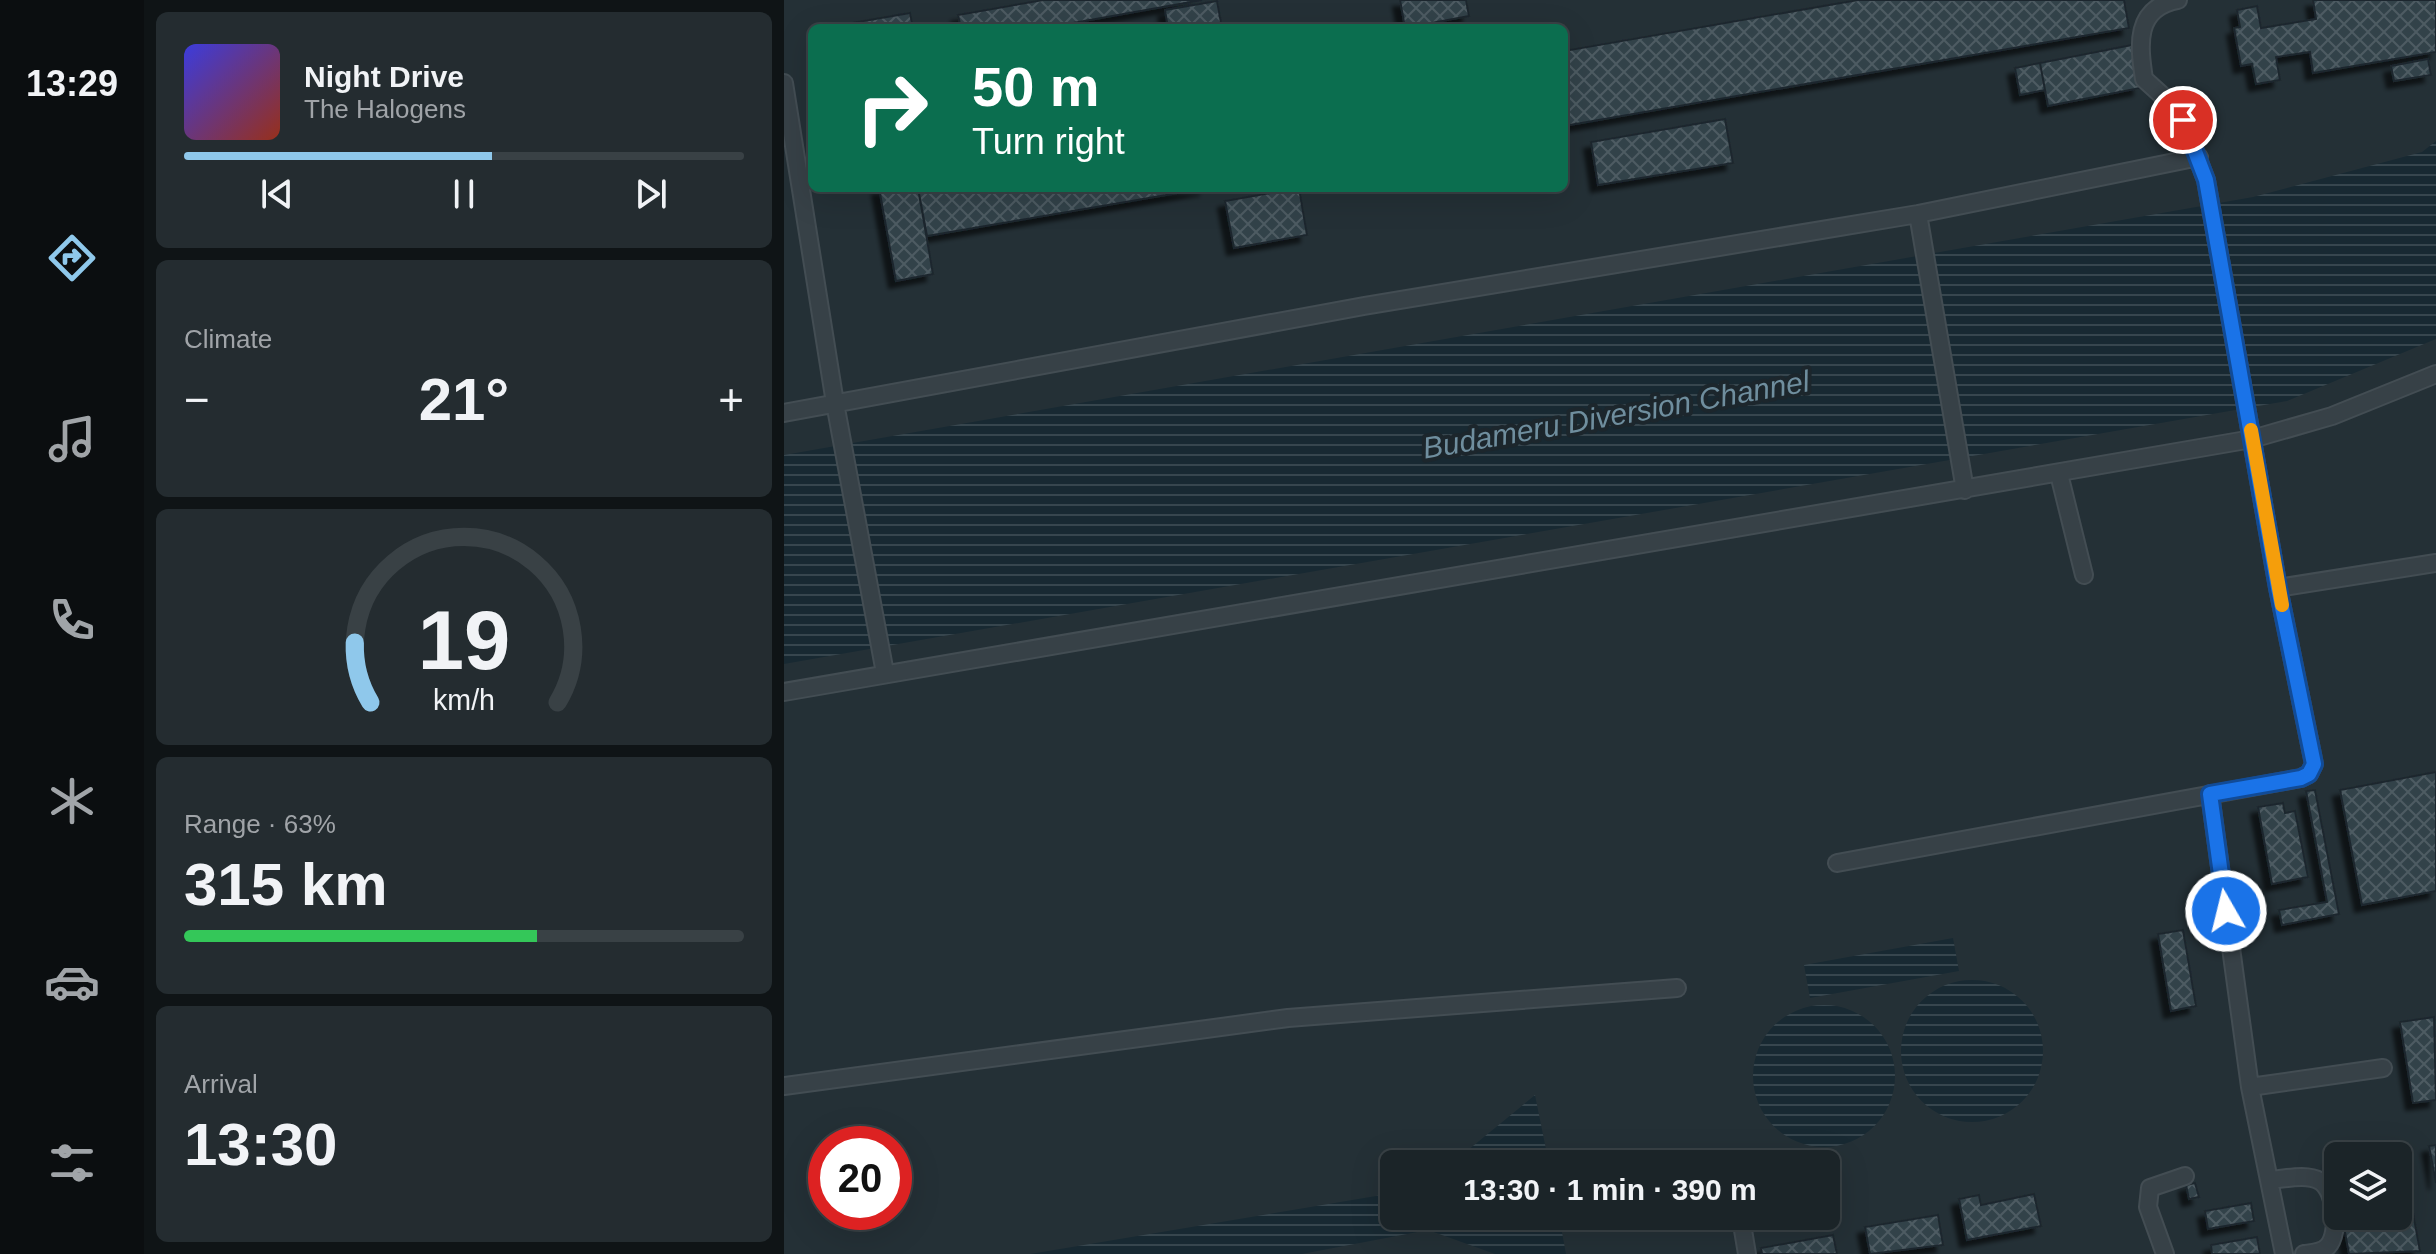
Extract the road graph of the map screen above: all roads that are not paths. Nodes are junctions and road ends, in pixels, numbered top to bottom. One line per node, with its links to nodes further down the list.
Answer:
1 (2171, 1): 3 (lane)
2 (784, 83): 6 (lane)
3 (2199, 157): 4 (lane); 8 (lane)
4 (1918, 214): 6 (lane); 10 (lane)
5 (2436, 374): 8 (lane)
6 (835, 403): 7 (lane); 14 (lane)
7 (784, 413)
8 (2252, 439): 9 (lane); 13 (lane)
9 (2059, 474): 10 (lane); 12 (lane)
10 (1964, 483): 14 (lane)
11 (2436, 563): 13 (lane)
12 (2084, 575)
13 (2278, 588): 16 (lane)
14 (884, 665): 15 (lane)
15 (784, 692)
16 (2210, 794): 17 (lane); 21 (lane)
17 (1837, 863)
18 (1677, 988): 20 (lane)
19 (2383, 1068): 21 (lane)
20 (784, 1086)
21 (2250, 1087): 23 (lane)
22 (2185, 1176): 26 (lane)
23 (2269, 1180): 27 (lane); 28 (lane)
24 (1743, 1230): 25 (lane)
25 (1747, 1254)
26 (2165, 1254)
27 (2284, 1254)
28 (2304, 1254)

